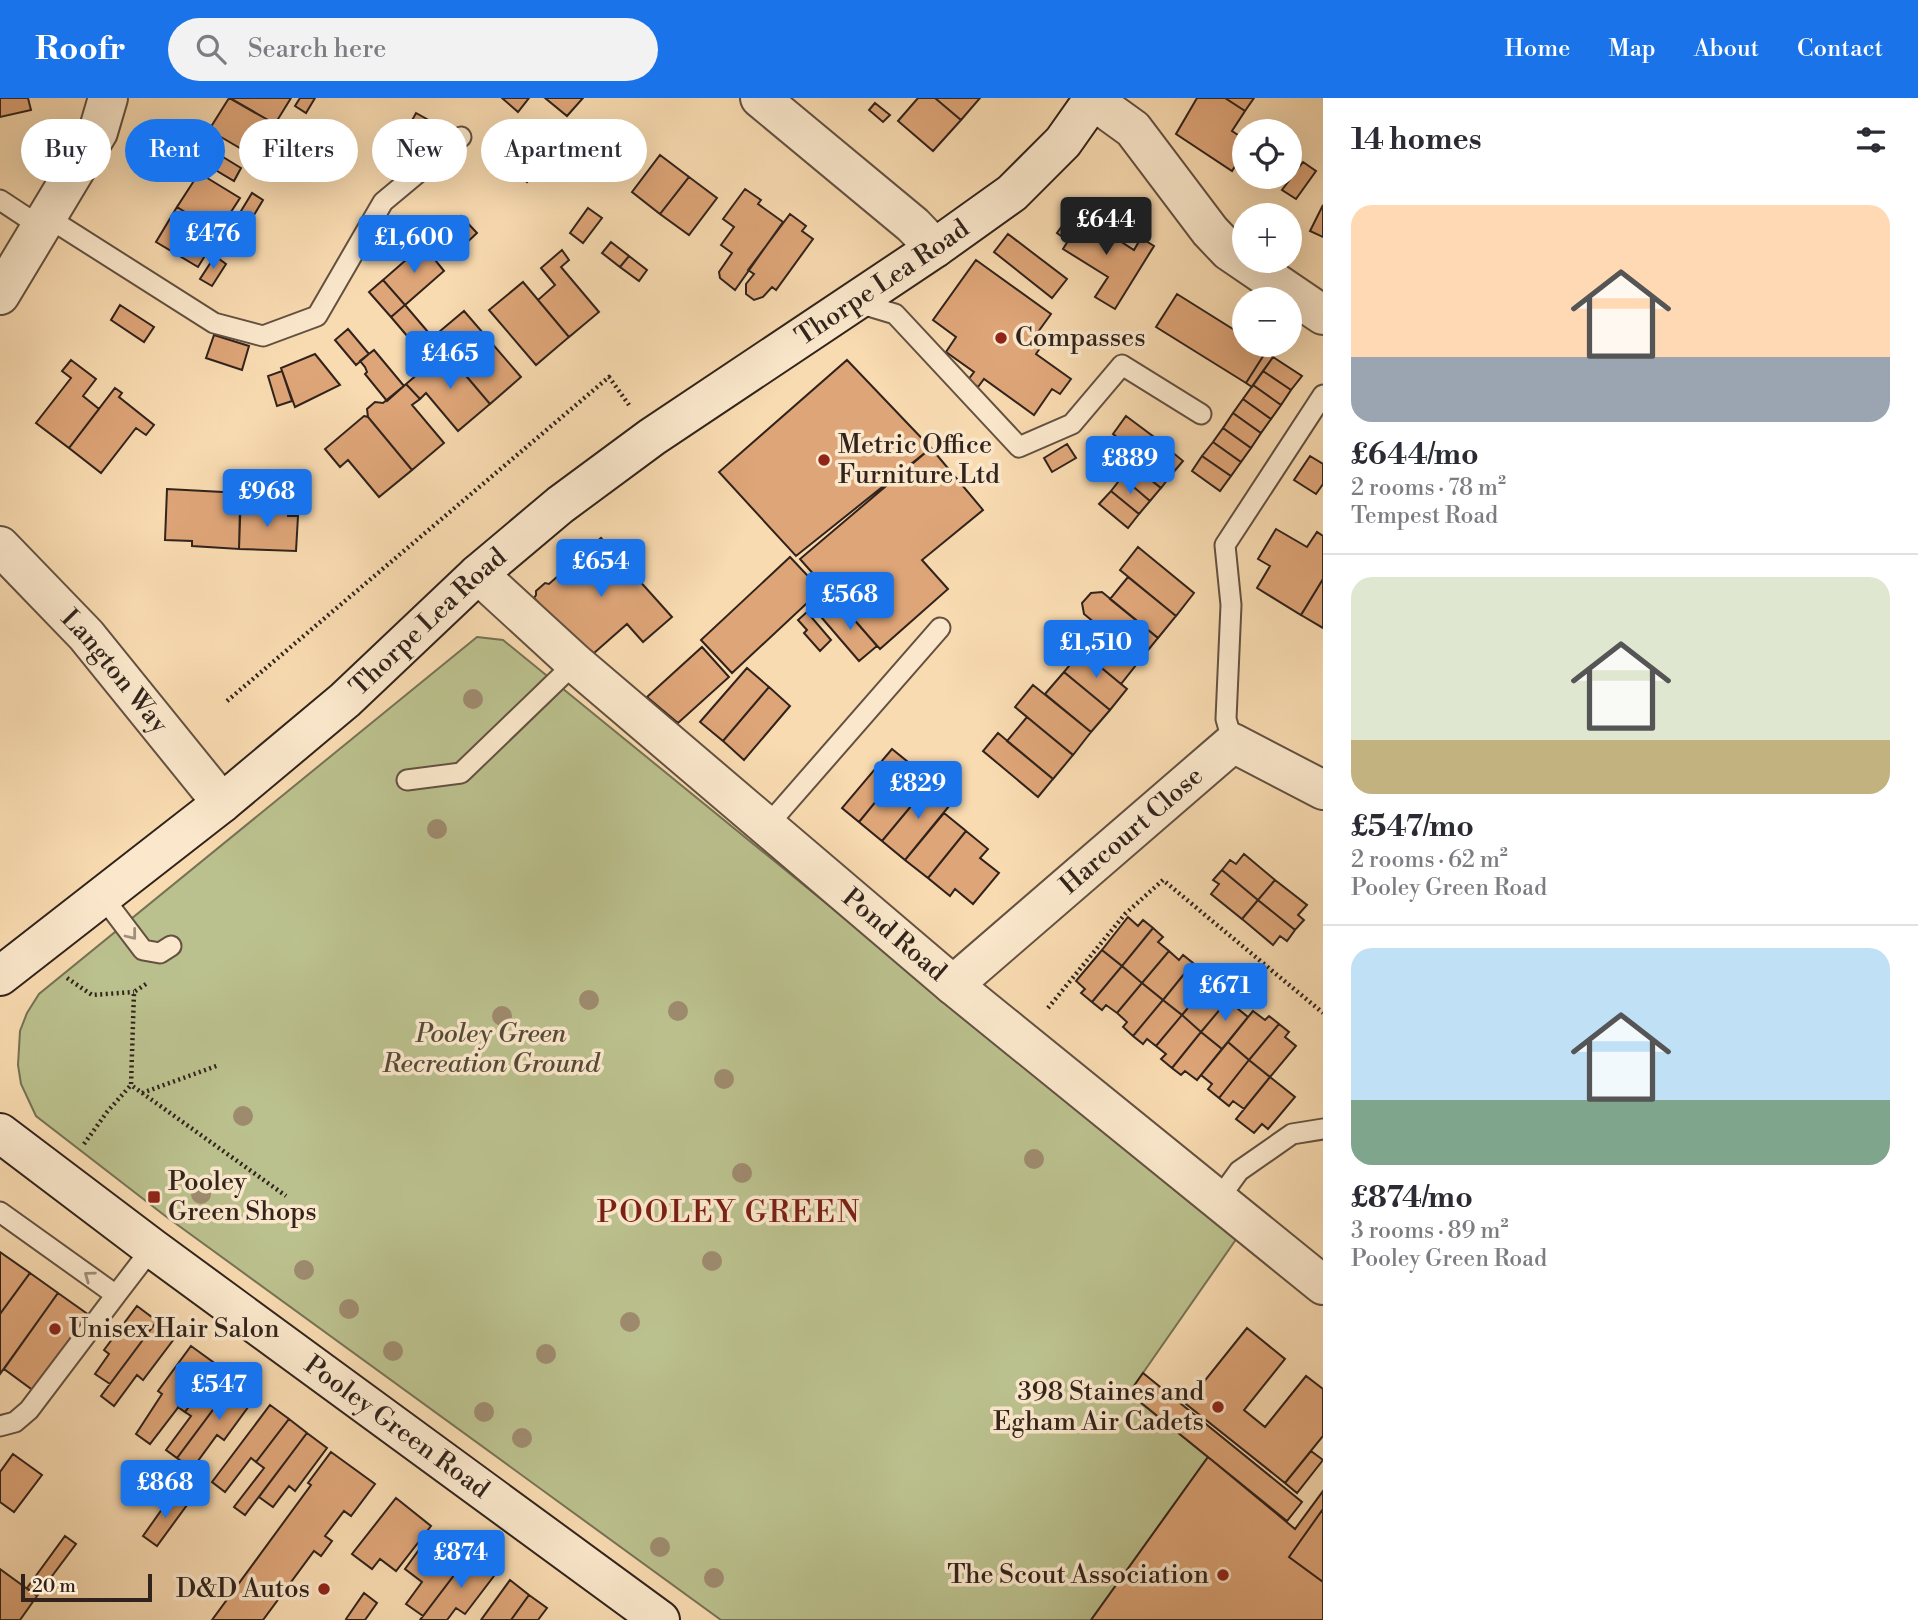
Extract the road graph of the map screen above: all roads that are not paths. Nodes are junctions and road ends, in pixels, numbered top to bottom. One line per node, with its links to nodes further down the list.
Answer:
1 (108, 98): 6 (street)
2 (760, 98): 7 (street)
3 (1093, 99): 7 (street, Thorpe Lea Road); 10 (street)
4 (407, 182): 6 (lane)
5 (0, 200): 6 (lane)
6 (44, 222): 8 (street)
7 (935, 248): 9 (street, Thorpe Lea Road)
8 (0, 295)
9 (855, 302): 12 (lane); 14 (street, Thorpe Lea Road)
10 (1323, 314)
11 (1323, 395): 17 (lane)
12 (1201, 414)
13 (0, 546): 20 (street, Langton Way)
14 (478, 573): 16 (street, Pond Road); 20 (street, Thorpe Lea Road)
15 (940, 628): 21 (lane)
16 (575, 663): 18 (lane); 21 (street, Pond Road)
17 (1233, 743): 19 (street); 25 (street, Harcourt Close)
18 (407, 779)
19 (1323, 790)
20 (222, 803): 22 (street, Thorpe Lea Road)
21 (767, 826): 25 (street, Pond Road)
22 (102, 897): 23 (lane, one-way to 23); 24 (street, Thorpe Lea Road)
23 (171, 946)
24 (0, 976)
25 (953, 985): 28 (street, Pond Road)
26 (1323, 1129): 28 (lane)
27 (0, 1133): 30 (street, Pooley Green Road)
28 (1218, 1200): 31 (street, Pond Road)
29 (0, 1212): 32 (lane, one-way to 29)
30 (152, 1248): 32 (lane); 34 (street, Pooley Green Road)
31 (1323, 1285)
32 (116, 1295): 33 (lane)
33 (0, 1426)
34 (660, 1620)

